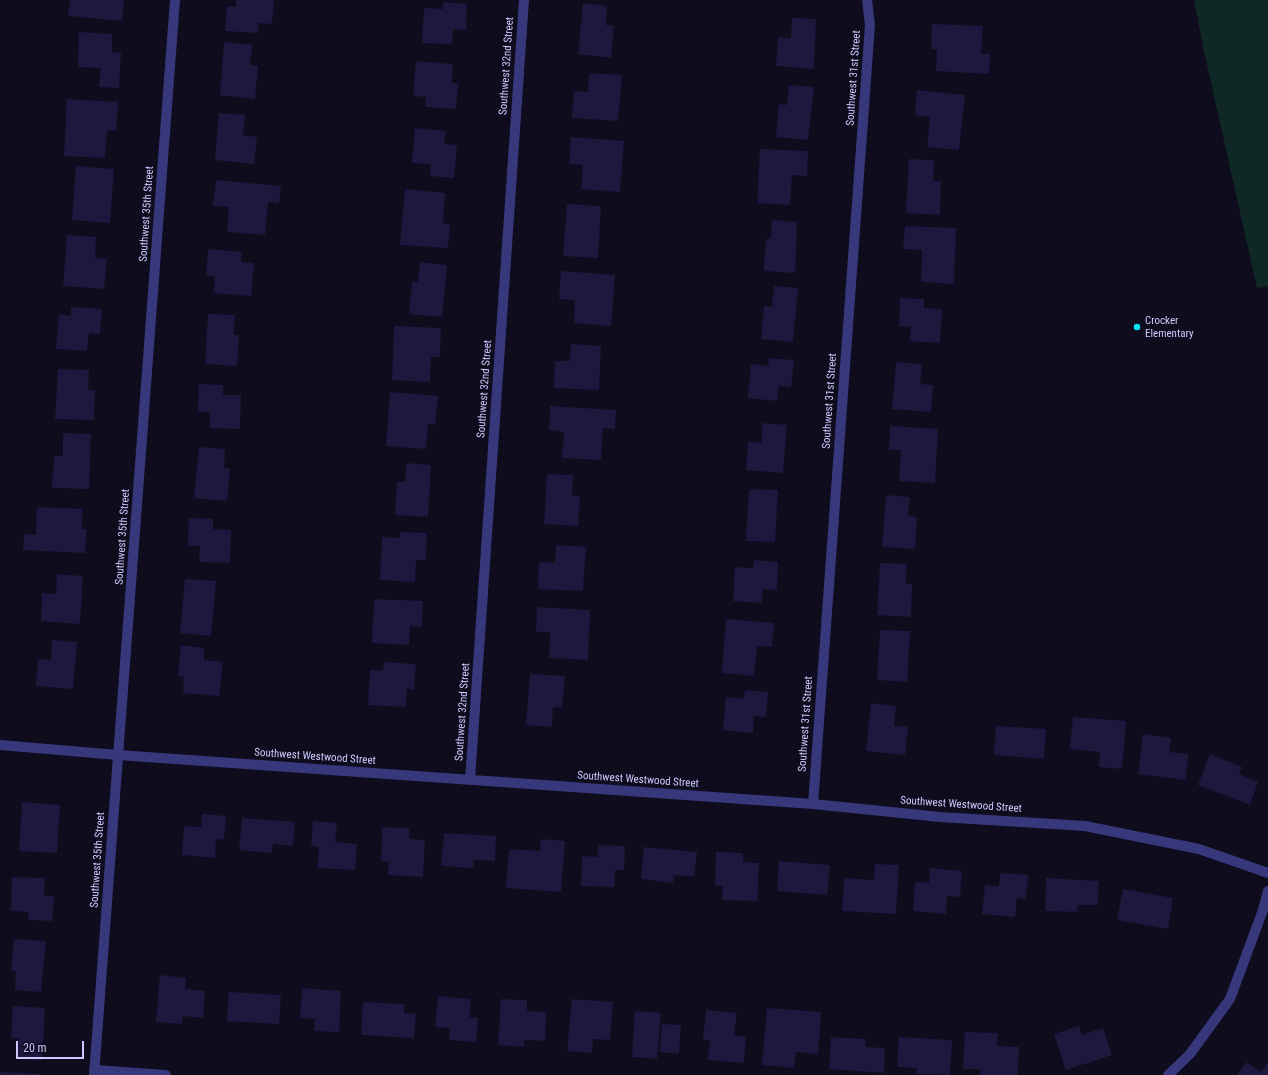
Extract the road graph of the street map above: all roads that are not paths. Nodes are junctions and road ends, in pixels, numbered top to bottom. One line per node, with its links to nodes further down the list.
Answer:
1 (175, 0): 5 (street, Southwest 35th Street)
2 (524, 0): 6 (street, Southwest 32nd Street)
3 (867, 0): 7 (street, Southwest 31st Street)
4 (0, 745): 5 (street, Southwest Westwood Street)
5 (118, 755): 6 (street, Southwest Westwood Street); 10 (street, Southwest 35th Street)
6 (470, 780): 7 (street, Southwest Westwood Street)
7 (812, 804): 8 (street, Southwest Westwood Street)
8 (1268, 873)
9 (1268, 891): 12 (street)
10 (95, 1072): 11 (street)
11 (166, 1075)
12 (1168, 1075)

